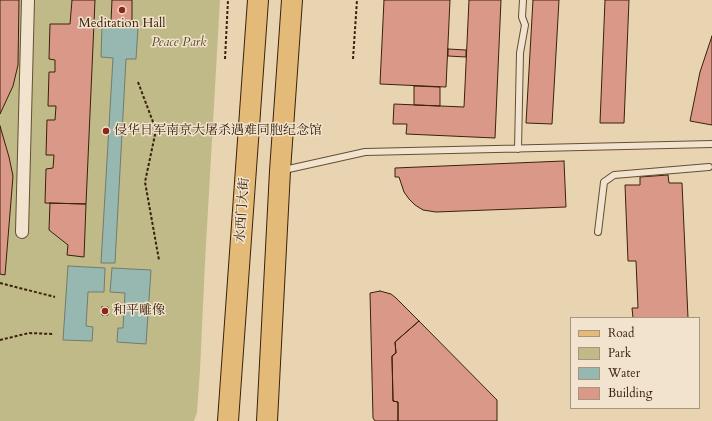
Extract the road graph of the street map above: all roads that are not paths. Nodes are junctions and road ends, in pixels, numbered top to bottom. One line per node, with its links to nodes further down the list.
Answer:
1 (28, 0): 9 (street)
2 (258, 0): 12 (main road, 水西门大街)
3 (292, 0): 8 (main road)
4 (523, 0): 6 (lane)
5 (712, 144): 6 (lane)
6 (518, 149): 8 (lane)
7 (709, 167): 10 (lane)
8 (280, 171): 11 (main road)
9 (22, 232)
10 (598, 232)
11 (268, 401): 13 (main road); 14 (main road)
12 (227, 418)
13 (267, 421)
14 (276, 421)

